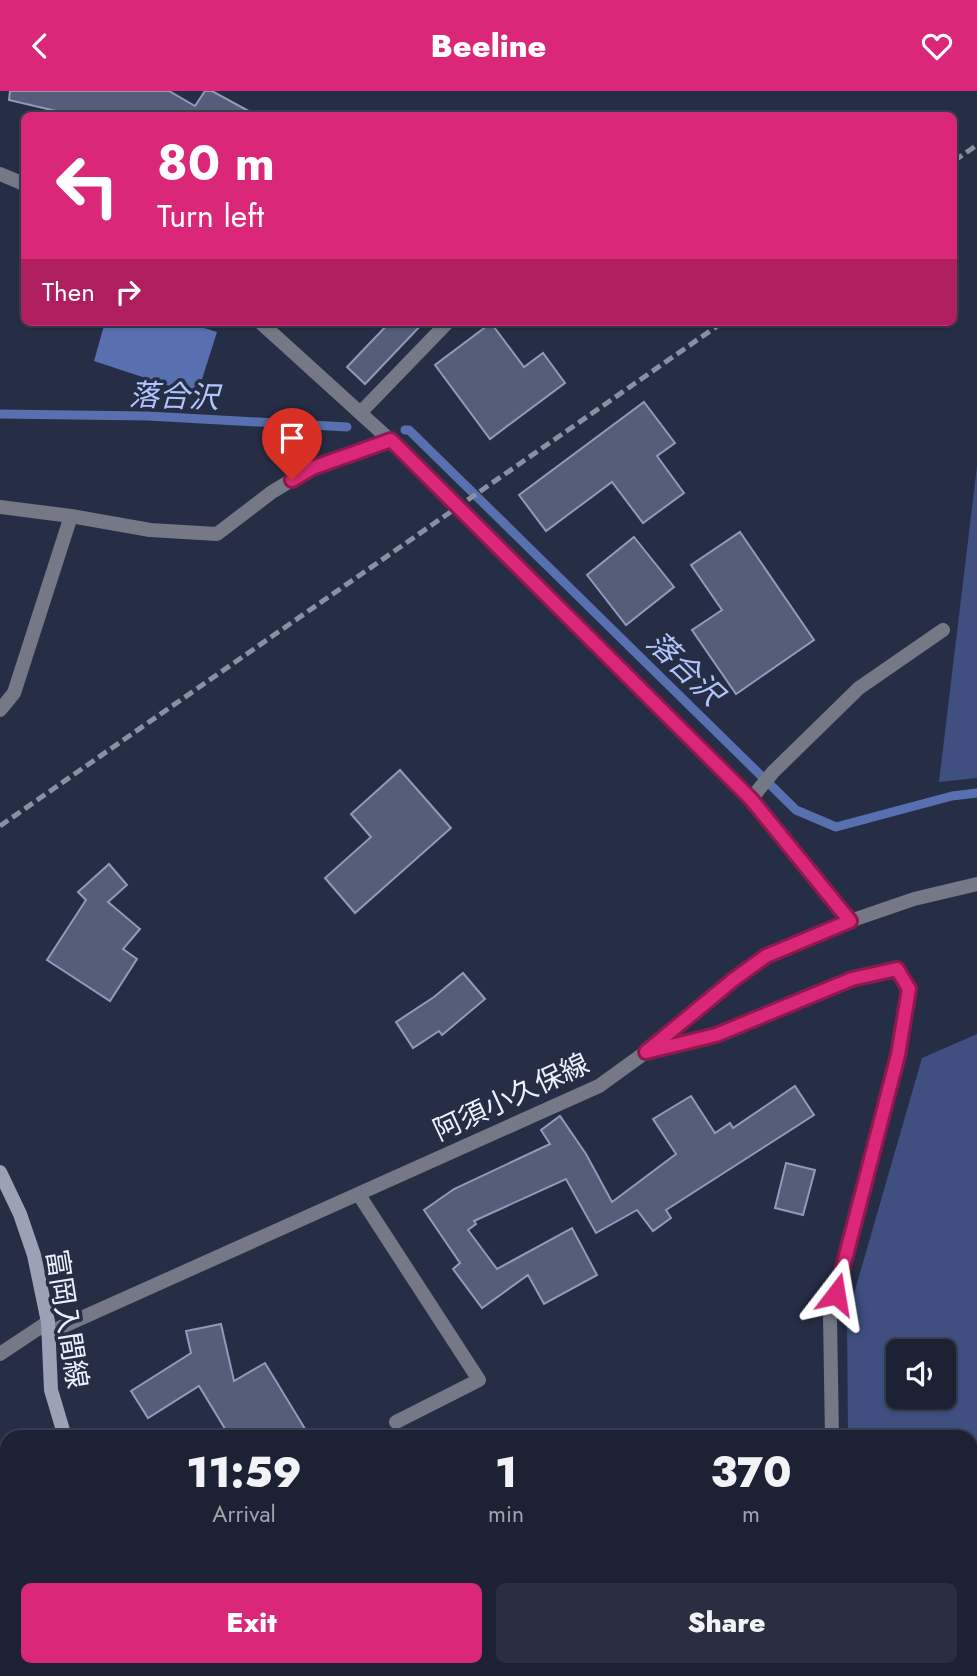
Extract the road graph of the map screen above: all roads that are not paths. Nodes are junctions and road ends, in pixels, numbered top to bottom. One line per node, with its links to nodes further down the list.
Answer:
1 (0, 174): 2 (street)
2 (21, 183)
3 (264, 326): 5 (street)
4 (444, 326): 5 (street)
5 (361, 412): 6 (street)
6 (391, 440): 8 (street); 11 (street)
7 (0, 507): 8 (street)
8 (71, 516): 10 (street)
9 (943, 630): 11 (street)
10 (0, 710)
11 (754, 795): 13 (street)
12 (977, 884): 13 (street, 阿須小久保線)
13 (850, 921): 14 (street, 阿須小久保線)
14 (646, 1052): 16 (street, 阿須小久保線); 21 (street)
15 (0, 1172): 17 (main road, 富岡入間線)
16 (359, 1195): 17 (street, 阿須小久保線); 19 (street)
17 (48, 1327): 18 (street, 阿須小久保線); 20 (main road, 富岡入間線)
18 (0, 1354)
19 (396, 1422)
20 (63, 1430)
21 (832, 1430)

